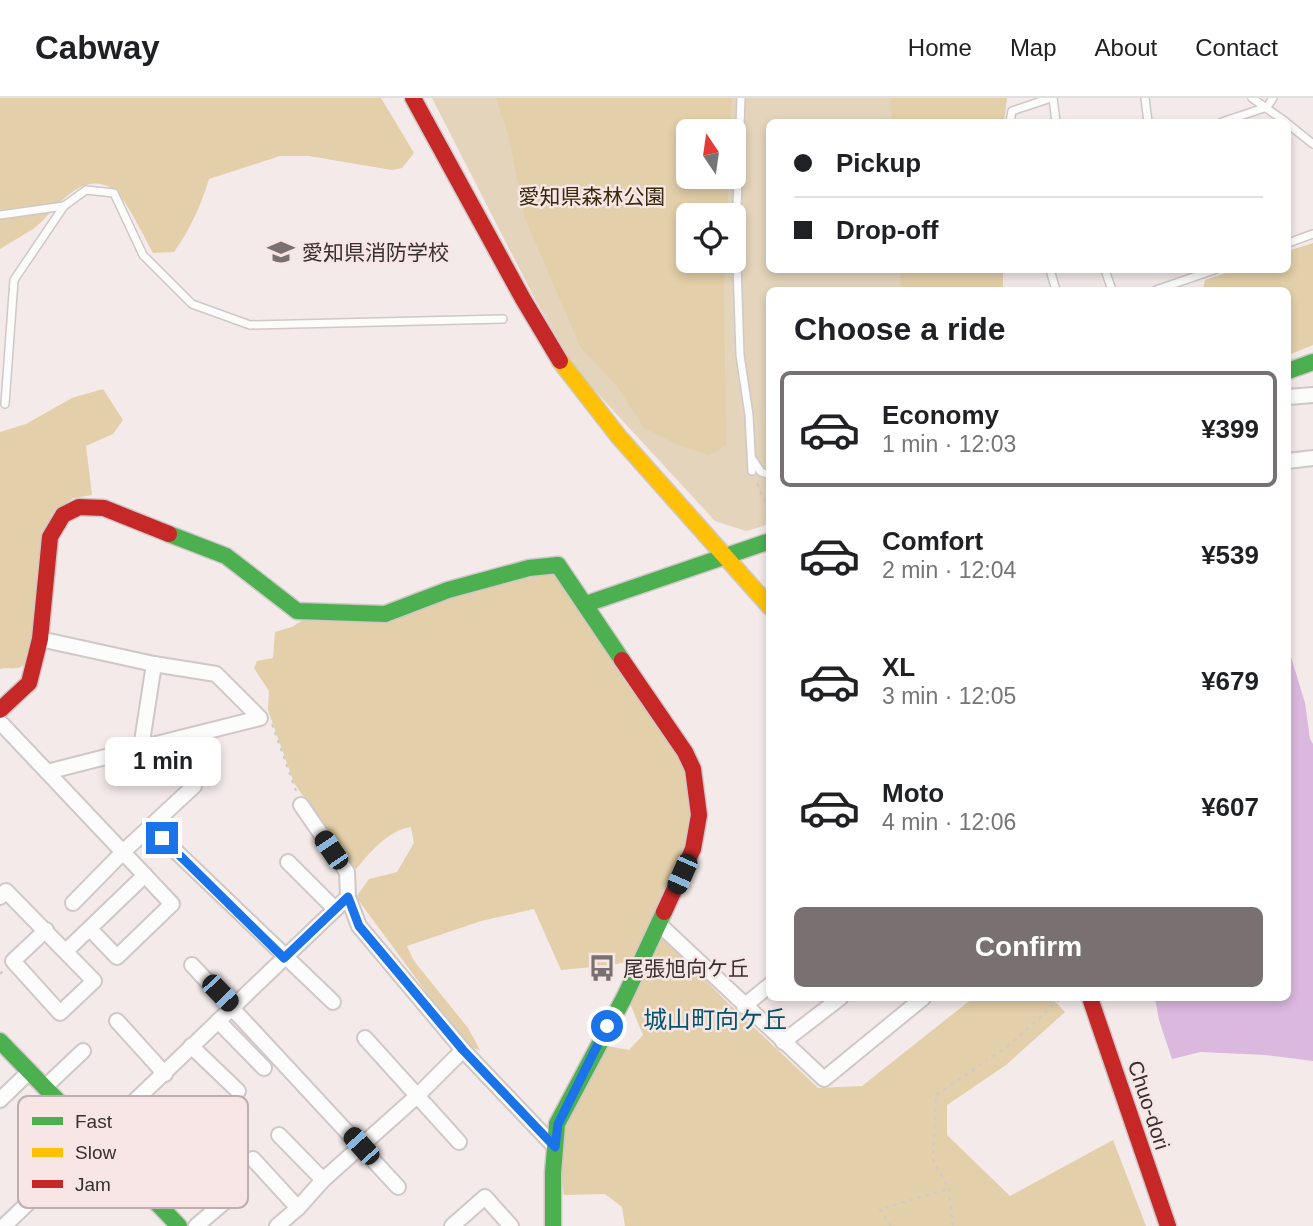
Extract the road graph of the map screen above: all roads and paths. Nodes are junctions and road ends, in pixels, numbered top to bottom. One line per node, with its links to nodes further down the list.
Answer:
1 (413, 98): 34 (street)
2 (741, 98): 27 (lane)
3 (1052, 98): 8 (lane); 9 (lane)
4 (1145, 98): 10 (lane)
5 (1252, 98): 7 (lane)
6 (1273, 98): 7 (lane)
7 (1267, 107): 11 (lane); 12 (lane)
8 (1011, 119)
9 (1056, 119)
10 (1148, 119)
11 (1231, 119)
12 (1282, 119)
13 (1291, 126): 14 (lane)
14 (1313, 144)
15 (64, 206): 16 (lane); 21 (lane); 26 (lane)
16 (0, 215)
17 (1313, 234): 18 (lane)
18 (1291, 242)
19 (1195, 273): 20 (lane)
20 (1163, 287)
21 (503, 318)
22 (1313, 362): 23 (street)
23 (1291, 370)
24 (1313, 395): 25 (street)
25 (1291, 397)
26 (5, 404)
27 (751, 458): 30 (lane); 31 (lane)
28 (1313, 458): 29 (street)
29 (1291, 461)
30 (752, 471): 32 (path)
31 (766, 474)
32 (766, 504)
33 (766, 542): 34 (street)
34 (724, 557): 35 (street); 36 (street)
35 (766, 603)
36 (586, 604): 37 (street); 54 (street)
37 (40, 639): 38 (street); 39 (street)
38 (154, 664): 40 (street); 43 (street)
39 (0, 710)
40 (260, 718): 42 (street); 45 (path)
41 (0, 722): 44 (street)
42 (180, 738): 43 (street); 47 (street)
43 (141, 748): 44 (street)
44 (47, 772): 47 (street)
45 (301, 806): 51 (street)
46 (162, 838): 58 (street)
47 (124, 851): 49 (street); 52 (street)
48 (288, 862): 53 (street)
49 (145, 876): 55 (street); 55 (street)
50 (0, 897): 56 (street)
51 (348, 897): 53 (street); 74 (street)
52 (73, 903)
53 (335, 909): 58 (street)
54 (660, 924): 66 (street); 88 (street)
55 (90, 929): 57 (street)
56 (46, 930): 57 (street); 57 (street)
57 (66, 951)
58 (284, 958): 65 (street); 67 (street)
59 (192, 965): 67 (street)
60 (766, 988): 66 (street)
61 (836, 1001): 72 (street)
62 (919, 1001): 72 (street)
63 (1058, 1001): 92 (path)
64 (1091, 1001): 106 (street, Chuo-dori)
65 (333, 1002)
66 (744, 1006): 72 (street)
67 (233, 1007): 69 (street); 87 (street)
68 (117, 1021): 78 (street)
69 (218, 1021): 73 (street); 76 (street)
70 (365, 1038): 83 (street)
71 (0, 1041): 77 (street)
72 (783, 1042)
73 (191, 1046): 78 (street); 80 (street)
74 (463, 1050): 83 (street); 88 (street)
75 (83, 1051): 79 (street)
76 (264, 1068)
77 (30, 1071): 79 (street); 84 (street)
78 (166, 1073): 82 (street)
79 (45, 1087): 81 (street)
80 (238, 1091)
81 (53, 1096)
82 (141, 1096)
83 (417, 1096): 86 (street); 87 (street)
84 (0, 1100)
85 (279, 1135): 90 (street)
86 (459, 1142)
87 (361, 1146): 90 (street); 91 (street)
88 (555, 1147): 103 (street)
89 (253, 1159): 96 (street)
90 (323, 1180): 96 (street)
91 (398, 1187)
92 (949, 1189): 104 (path); 105 (path)
93 (25, 1208): 98 (street)
94 (159, 1208): 99 (street)
95 (218, 1208): 100 (street)
96 (298, 1208): 97 (street)
97 (283, 1224)
98 (8, 1225)
99 (175, 1225)
100 (197, 1226)
101 (452, 1226): 102 (street)
102 (512, 1226)
103 (553, 1226)
104 (891, 1226)
105 (953, 1226)
106 (1168, 1226)

